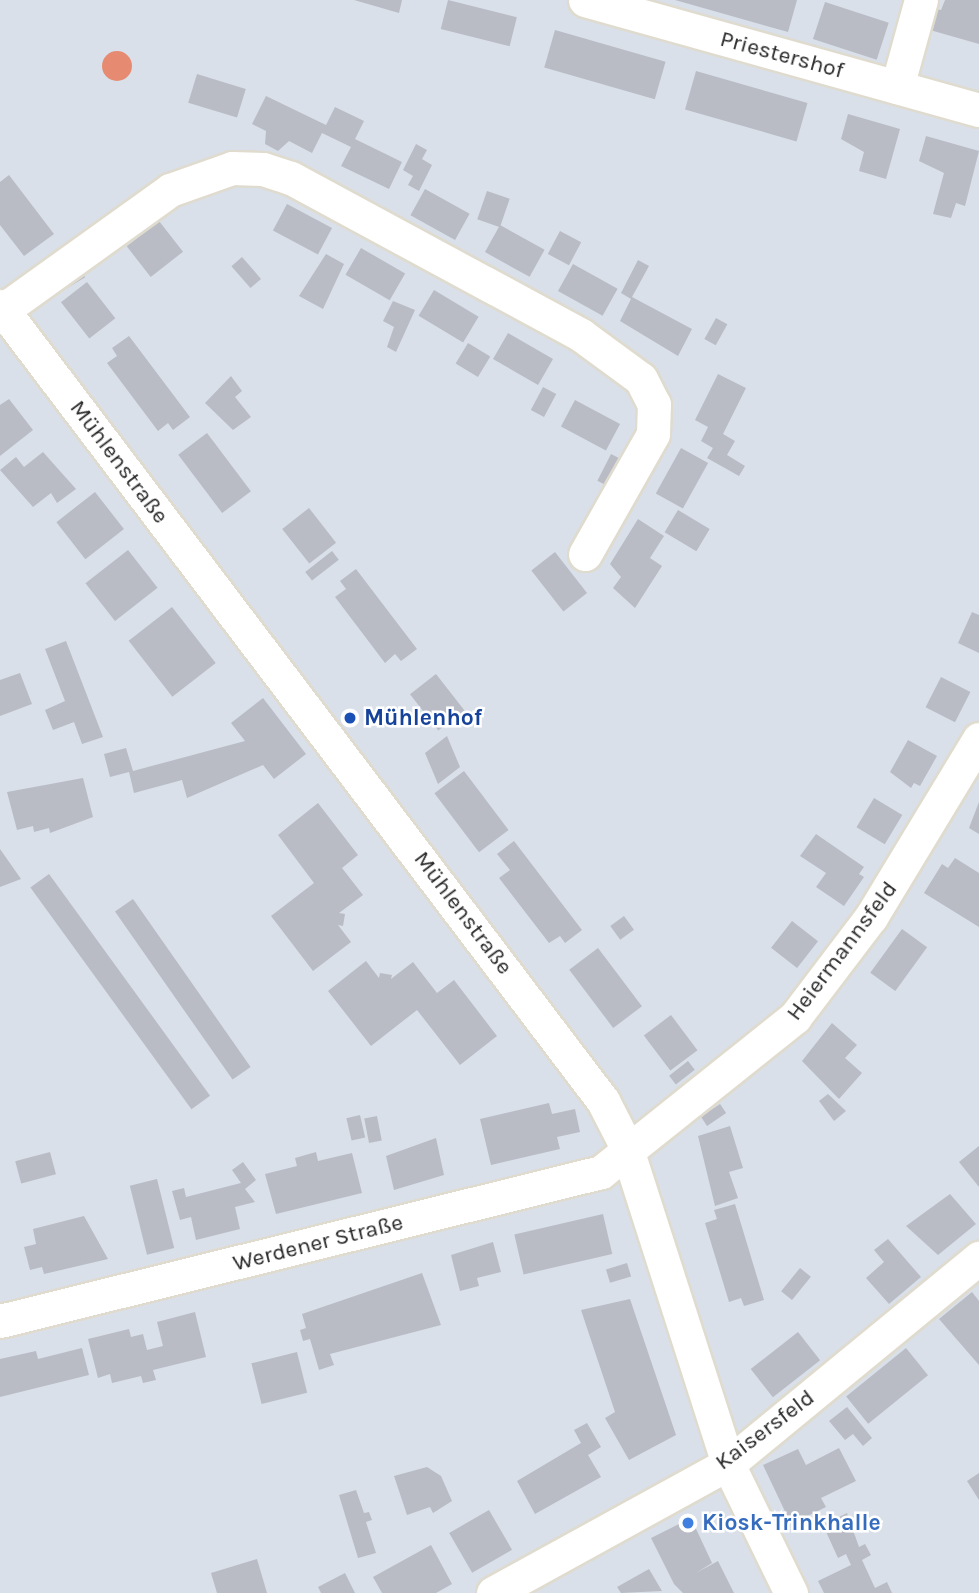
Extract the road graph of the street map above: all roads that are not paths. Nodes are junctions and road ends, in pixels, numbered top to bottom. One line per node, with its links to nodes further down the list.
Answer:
1 (584, 0): 3 (street, Priestershof)
2 (921, 0): 3 (street)
3 (897, 87): 4 (street, Priestershof)
4 (979, 110)
5 (1, 308): 6 (street); 8 (street, Mühlenstraße)
6 (585, 554)
7 (979, 739): 8 (street, Heiermannsfeld)
8 (626, 1146): 10 (street, Werdener Straße); 11 (street, Mühlenstraße)
9 (979, 1258): 11 (street, Kaisersfeld)
10 (0, 1321)
11 (728, 1464): 12 (street, Kaisersfeld); 13 (street, Mühlenstraße)
12 (493, 1593)
13 (791, 1593)

